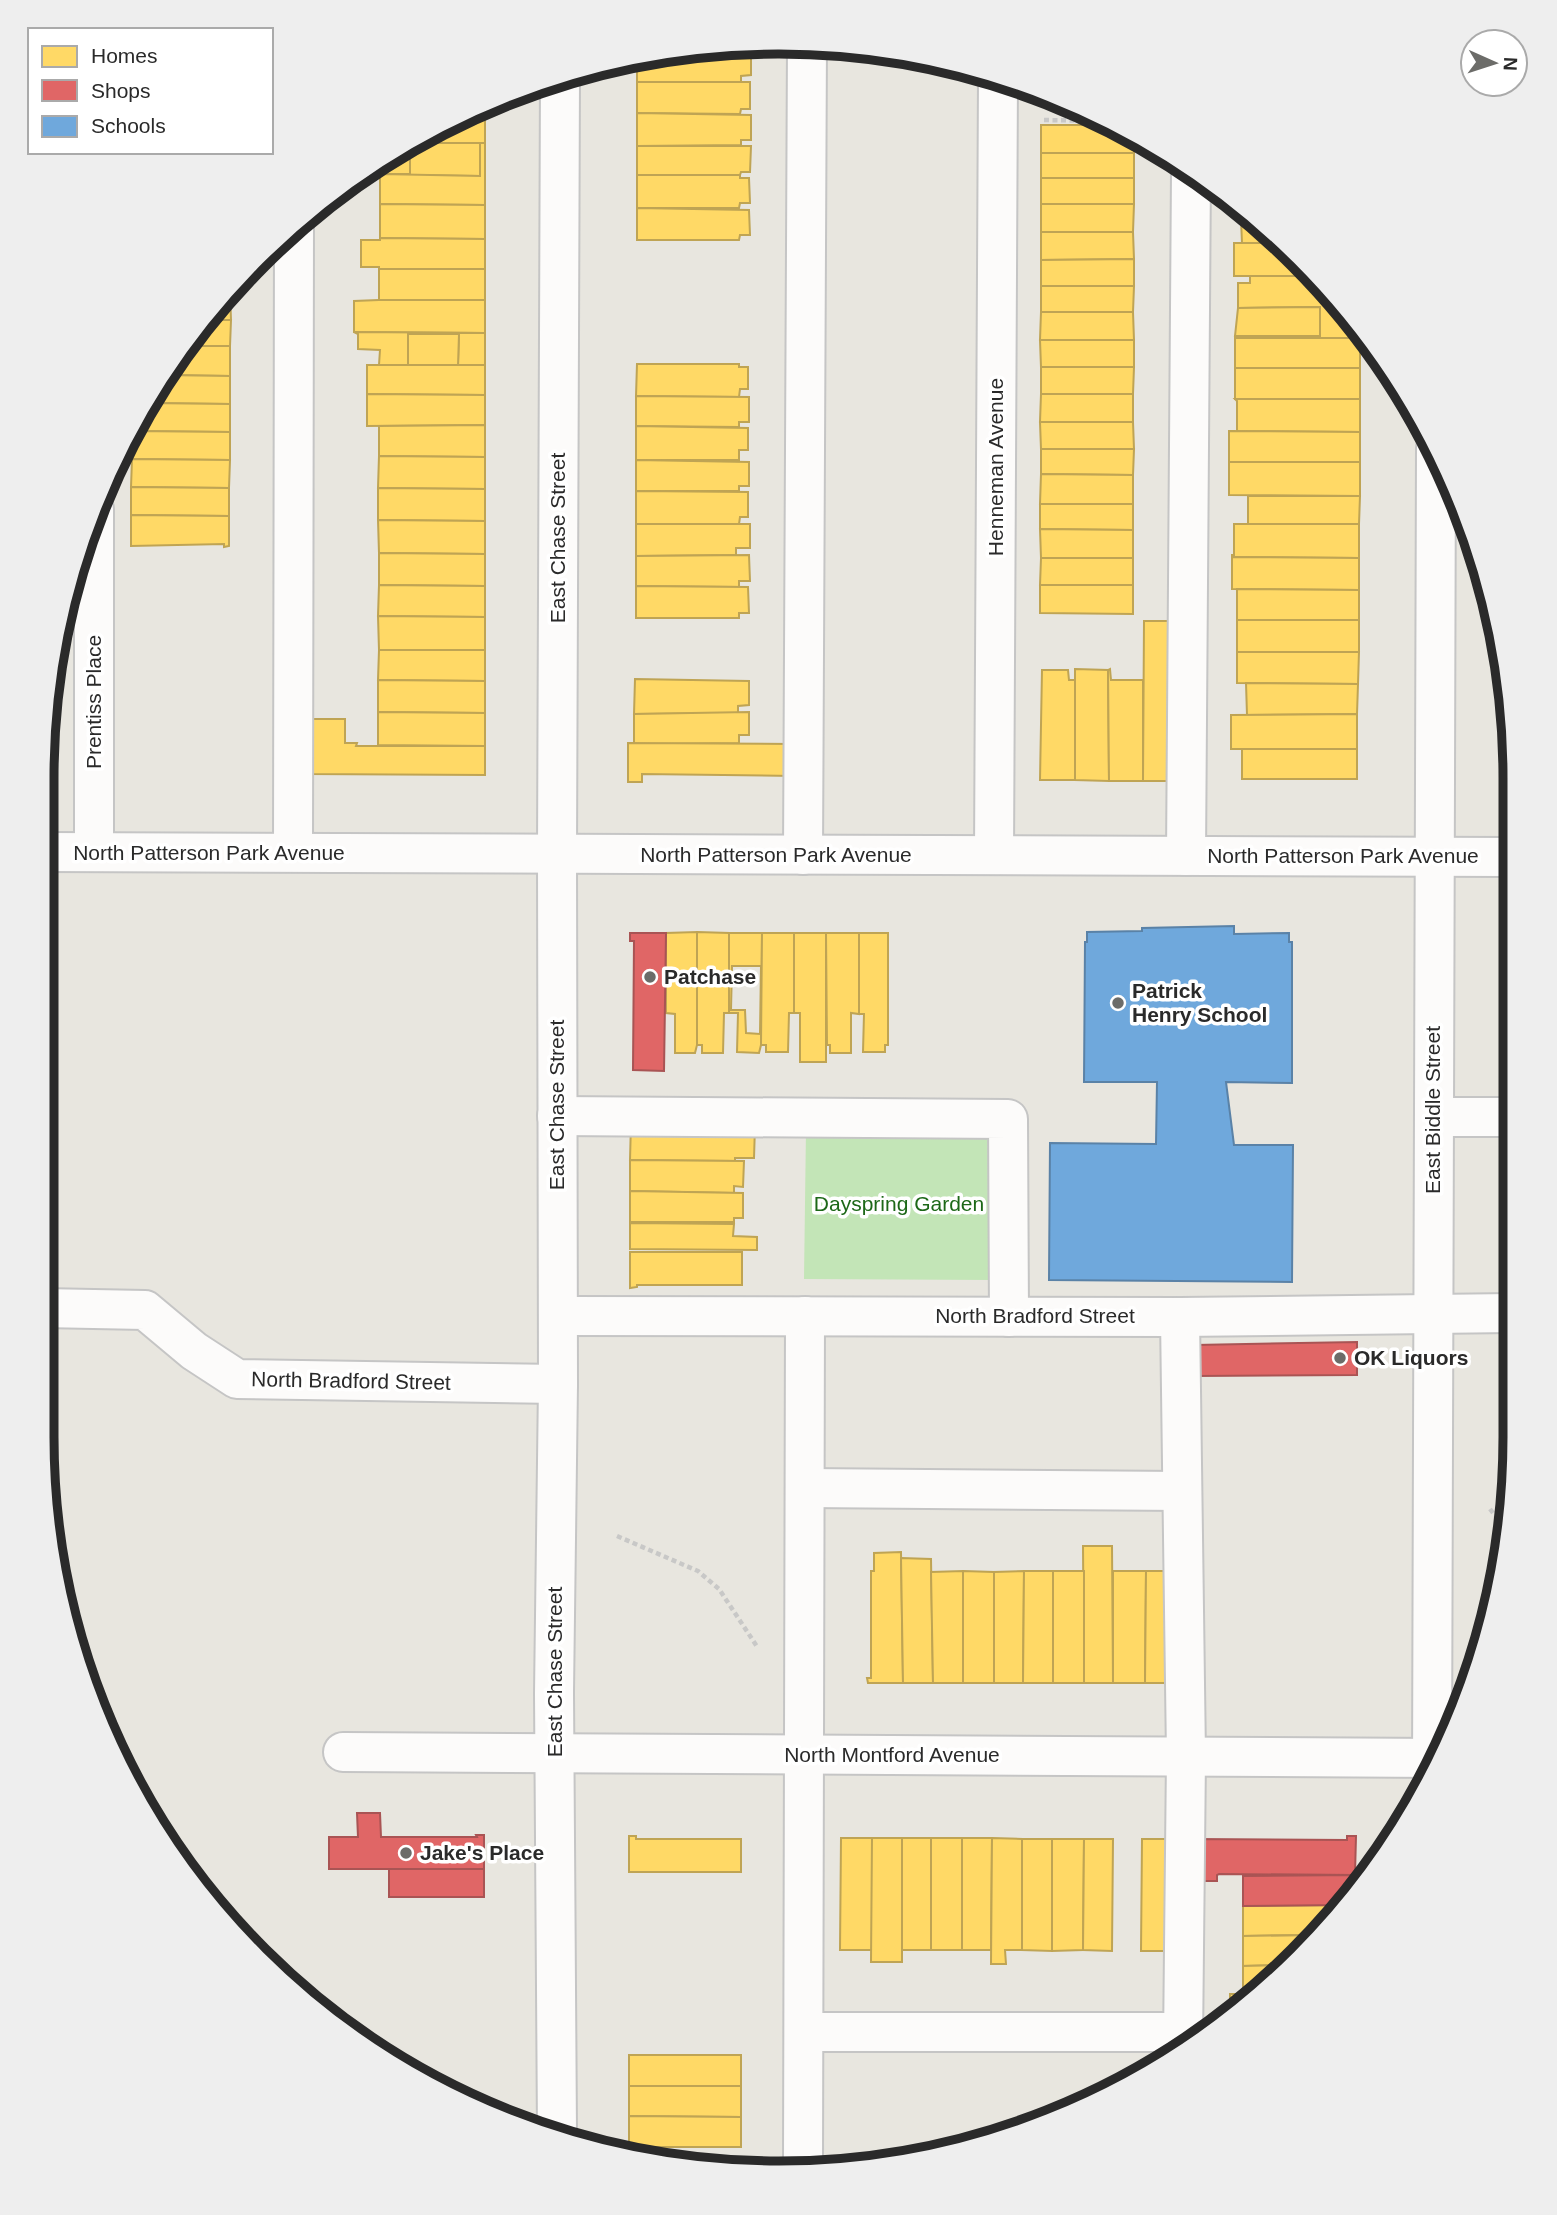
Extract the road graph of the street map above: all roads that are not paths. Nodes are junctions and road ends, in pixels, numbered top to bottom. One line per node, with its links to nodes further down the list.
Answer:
1 (807, 55): 12 (street)
2 (560, 89): 11 (street, East Chase Street)
3 (998, 89): 13 (street, Henneman Avenue)
4 (1191, 183): 14 (street)
5 (294, 240): 10 (street)
6 (1436, 475): 15 (street, East Biddle Street)
7 (94, 543): 9 (street, Prentiss Place)
8 (54, 852): 9 (street, North Patterson Park Avenue)
9 (94, 852): 10 (street, North Patterson Park Avenue)
10 (293, 852): 11 (street, North Patterson Park Avenue)
11 (557, 854): 12 (street, North Patterson Park Avenue); 17 (street, East Chase Street)
12 (803, 855): 13 (street, North Patterson Park Avenue)
13 (994, 855): 14 (street, North Patterson Park Avenue)
14 (1186, 856): 15 (street, North Patterson Park Avenue)
15 (1433, 856): 16 (street, North Patterson Park Avenue); 18 (street, East Biddle Street)
16 (1503, 858)
17 (557, 1116): 23 (street, East Chase Street); 25 (street)
18 (1434, 1117): 19 (street); 21 (street, East Biddle Street)
19 (1503, 1117)
20 (54, 1308): 27 (street, North Bradford Street)
21 (1433, 1312): 22 (street, North Bradford Street); 26 (street, North Bradford Street); 30 (street, East Biddle Street)
22 (1503, 1312)
23 (558, 1316): 24 (street, North Bradford Street); 27 (street, East Chase Street)
24 (805, 1316): 25 (street, North Bradford Street); 28 (street)
25 (1009, 1317): 26 (street, North Bradford Street)
26 (1180, 1317): 29 (street)
27 (558, 1384): 32 (street, East Chase Street)
28 (806, 1488): 29 (street); 33 (street)
29 (1182, 1491): 34 (street)
30 (1435, 1742)
31 (343, 1752): 32 (street, North Montford Avenue)
32 (554, 1754): 33 (street, North Montford Avenue); 38 (street, East Chase Street)
33 (803, 1755): 34 (street, North Montford Avenue); 36 (street)
34 (1186, 1756): 35 (street, North Montford Avenue); 37 (street)
35 (1425, 1763)
36 (804, 2032): 37 (street); 39 (street)
37 (1183, 2038)
38 (557, 2125)
39 (803, 2160)

